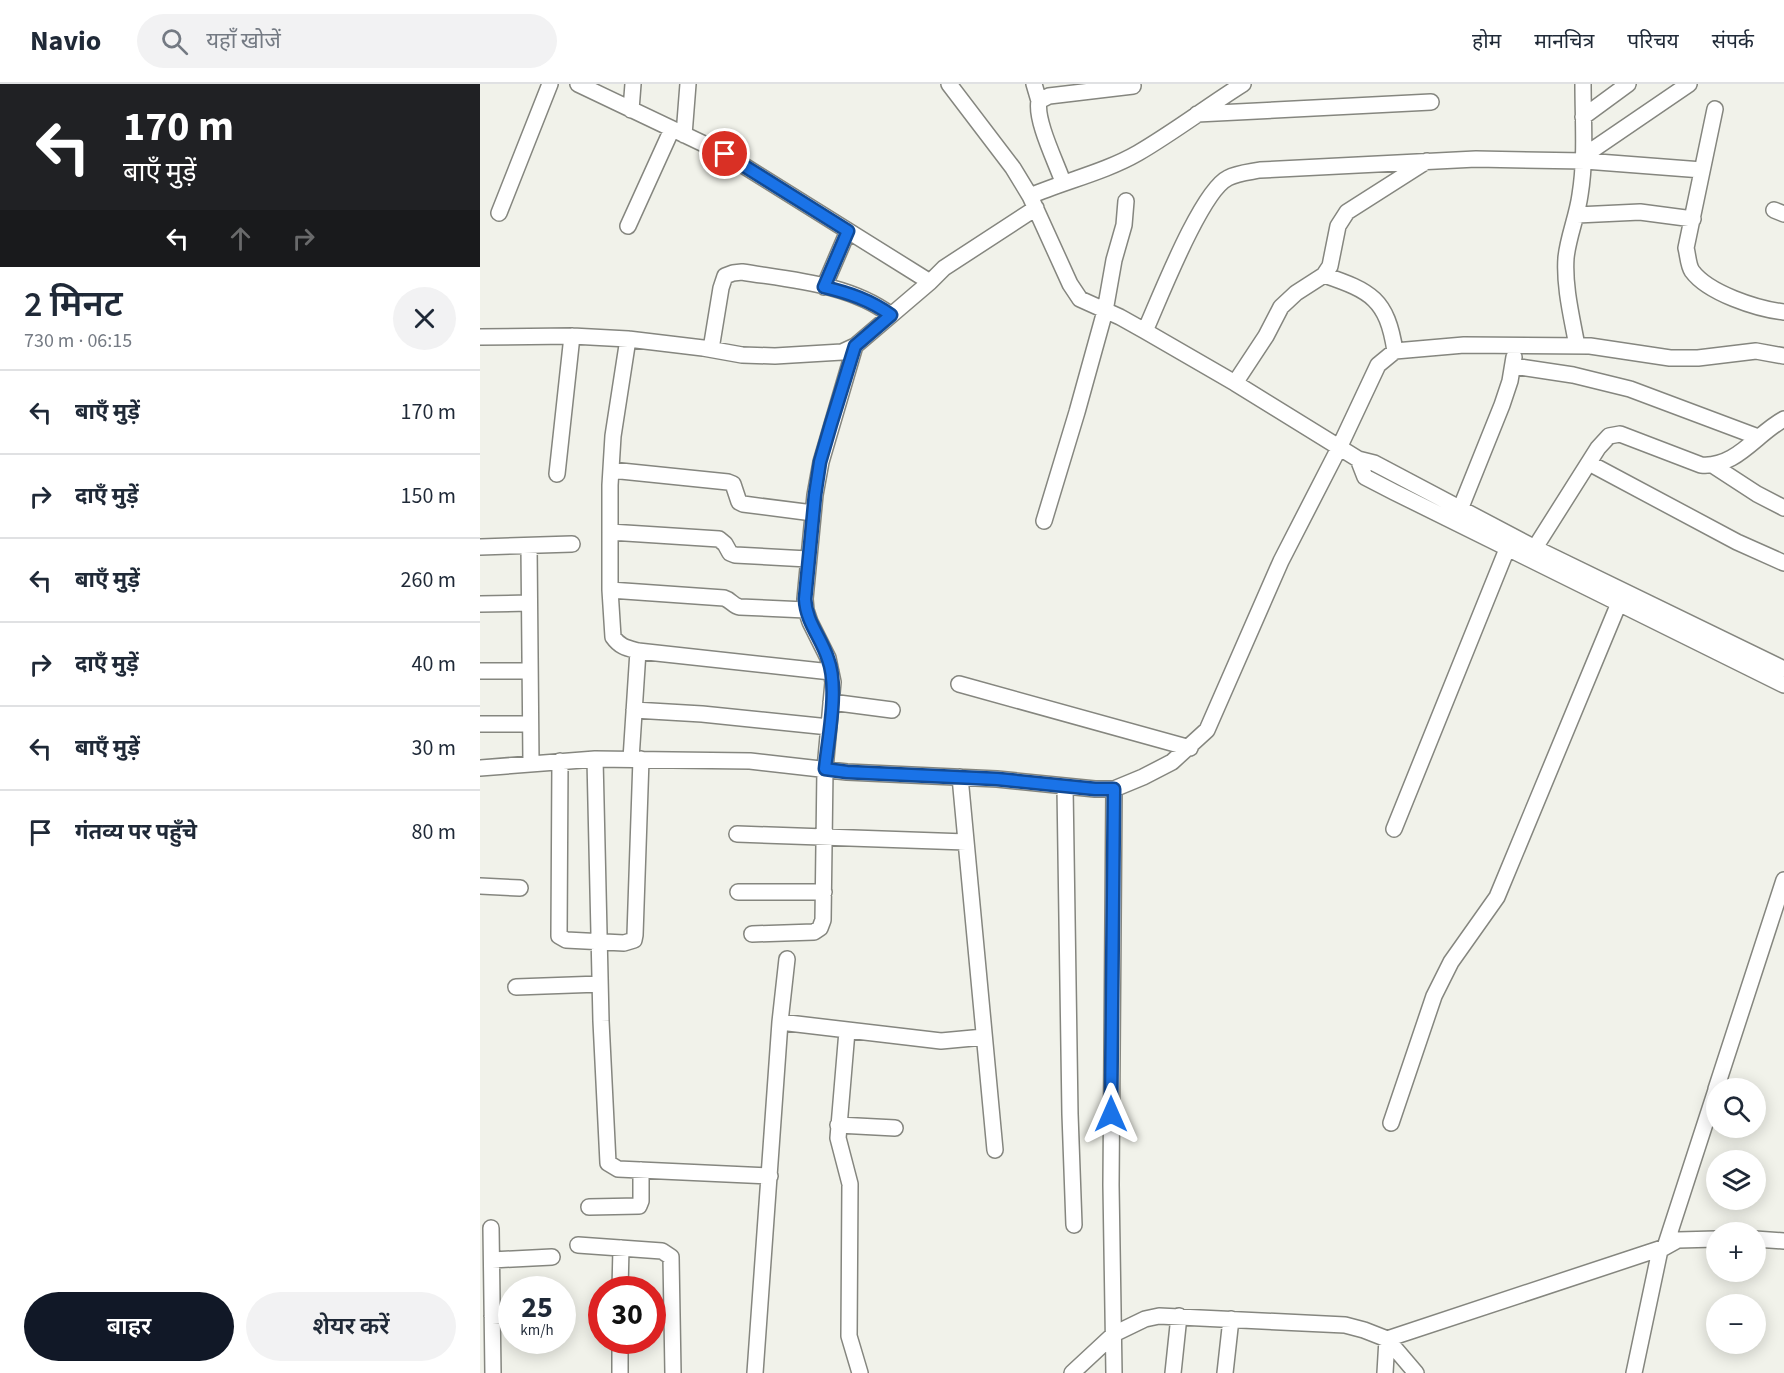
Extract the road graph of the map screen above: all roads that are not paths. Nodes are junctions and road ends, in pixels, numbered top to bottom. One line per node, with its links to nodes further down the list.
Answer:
1 (550, 84): 25 (street)
2 (578, 84): 15 (street)
3 (633, 84): 15 (street)
4 (688, 84): 18 (street)
5 (949, 84): 24 (street)
6 (1034, 84): 12 (street)
7 (1244, 84): 16 (street)
8 (1582, 84): 17 (street)
9 (1628, 84): 17 (street)
10 (1689, 84): 19 (street)
11 (1133, 86): 12 (street)
12 (1039, 100): 22 (street)
13 (1431, 102): 16 (street)
14 (1715, 109): 21 (street)
15 (631, 110): 18 (street)
16 (1197, 114): 22 (street)
17 (1583, 123): 19 (street)
18 (678, 132): 28 (street); 29 (street)
19 (1585, 155): 20 (street); 21 (street); 26 (street)
20 (1426, 161): 30 (street); 36 (street)
21 (1702, 170): 27 (street)
22 (1063, 182): 24 (street)
23 (1126, 201): 33 (street)
24 (1033, 202): 31 (street); 33 (street)
25 (499, 213)
26 (1577, 215): 27 (street); 42 (street)
27 (1693, 219): 34 (street)
28 (628, 226)
29 (848, 231): 31 (street); 32 (street)
30 (1324, 275): 44 (street); 47 (street)
31 (930, 282): 35 (street)
32 (824, 287): 35 (street); 43 (street)
33 (1105, 311): 36 (street); 58 (street)
34 (1784, 312)
35 (891, 315): 40 (street)
36 (1146, 331): 47 (street)
37 (572, 336): 38 (street); 39 (street); 54 (street)
38 (480, 337)
39 (628, 339): 43 (street); 53 (street)
40 (855, 346): 43 (street); 56 (street)
41 (1516, 346): 42 (street); 44 (street); 46 (street)
42 (1577, 346): 45 (street)
43 (711, 349)
44 (1395, 351): 50 (street)
45 (1784, 356)
46 (1513, 366): 49 (street); 57 (street)
47 (1234, 383): 50 (street)
48 (1784, 419): 49 (street)
49 (1758, 438): 52 (street)
50 (1339, 448): 57 (street); 85 (street)
51 (1589, 463): 52 (street); 64 (street); 66 (street)
52 (1714, 466): 55 (street)
53 (611, 470): 56 (street); 59 (street)
54 (557, 474)
55 (1784, 508)
56 (813, 513): 65 (street)
57 (1457, 516): 63 (street); 64 (street)
58 (1044, 521)
59 (610, 532): 65 (street); 67 (street)
60 (572, 544): 61 (street)
61 (529, 546): 62 (street); 68 (street)
62 (480, 547)
63 (1507, 549): 64 (street); 95 (street)
64 (1532, 554): 69 (street); 73 (street)
65 (808, 559): 71 (street)
66 (1784, 563)
67 (610, 590): 71 (street); 72 (street)
68 (529, 603): 70 (street); 75 (street)
69 (1619, 603): 78 (street); 114 (street)
70 (480, 604)
71 (806, 610): 76 (street)
72 (638, 651): 76 (street); 80 (street)
73 (1784, 669)
74 (480, 671): 75 (street)
75 (530, 671): 83 (street)
76 (831, 672): 79 (street)
77 (959, 684): 85 (street)
78 (1784, 685)
79 (831, 702): 81 (street); 84 (street)
80 (634, 710): 84 (street); 87 (street)
81 (892, 710)
82 (480, 724): 83 (street)
83 (530, 724): 89 (street)
84 (829, 727): 91 (street)
85 (1190, 747): 94 (street)
86 (595, 759): 87 (street); 88 (street); 105 (street)
87 (636, 759): 91 (street); 105 (street)
88 (560, 761): 89 (street); 105 (street)
89 (531, 764): 90 (street)
90 (480, 768)
91 (825, 769): 92 (street); 97 (street)
92 (964, 777): 93 (street); 98 (street)
93 (1065, 787): 94 (street); 121 (street)
94 (1114, 789): 135 (street)
95 (1394, 829)
96 (737, 834): 97 (street)
97 (824, 836): 98 (street); 103 (street)
98 (966, 842): 111 (street)
99 (1784, 880): 112 (street)
100 (480, 886): 101 (street)
101 (520, 888)
102 (738, 892): 103 (street)
103 (824, 892): 104 (street)
104 (752, 934)
105 (598, 942): 107 (street)
106 (788, 959): 109 (street)
107 (600, 984): 108 (street); 118 (street)
108 (516, 987)
109 (780, 1022): 110 (street); 119 (street)
110 (847, 1031): 111 (street); 115 (street)
111 (984, 1037): 117 (street)
112 (1720, 1078)
113 (1706, 1121): 127 (street)
114 (1391, 1123)
115 (838, 1125): 116 (street); 142 (street)
116 (895, 1128)
117 (995, 1150)
118 (641, 1170): 119 (street); 120 (street)
119 (770, 1176): 141 (street)
120 (589, 1207)
121 (1074, 1225)
122 (491, 1228): 130 (street)
123 (1706, 1239): 127 (street)
124 (1766, 1240): 125 (street)
125 (1784, 1241)
126 (578, 1245): 128 (street)
127 (1665, 1247): 136 (street); 149 (street)
128 (621, 1248): 131 (street); 140 (street)
129 (552, 1257): 130 (street)
130 (492, 1260): 132 (street)
131 (621, 1276)
132 (488, 1309): 138 (street)
133 (1179, 1316): 134 (street); 135 (street); 145 (street)
134 (1231, 1319): 136 (street); 146 (street)
135 (1114, 1334): 143 (street); 144 (street)
136 (1387, 1340): 147 (street); 148 (street)
137 (620, 1354): 139 (street)
138 (493, 1373)
139 (620, 1373)
140 (673, 1373)
141 (756, 1373)
142 (860, 1373)
143 (1072, 1373)
144 (1114, 1373)
145 (1173, 1373)
146 (1225, 1373)
147 (1385, 1373)
148 (1416, 1373)
149 (1634, 1373)

